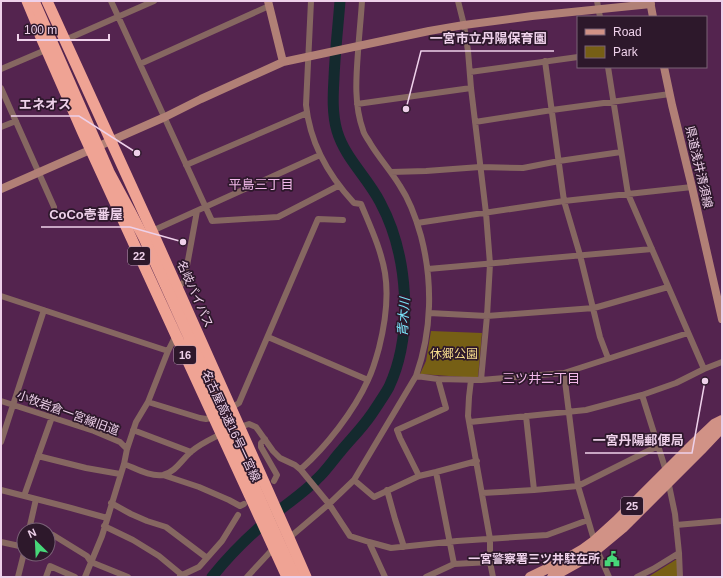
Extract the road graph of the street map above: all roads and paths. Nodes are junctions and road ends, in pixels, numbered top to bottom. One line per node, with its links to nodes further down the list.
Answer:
1 (26, 1): 18 (highway, 22); 160 (highway, 名古屋高速16号一宮線 / 16, bridge)
2 (34, 1): 55 (highway, bridge)
3 (38, 1): 55 (highway, 16, bridge)
4 (47, 1): 16 (highway, 名岐バイパス / 22)
5 (111, 1): 14 (street)
6 (154, 1): 14 (street)
7 (311, 1): 19 (street)
8 (362, 1): 17 (street)
9 (458, 1): 15 (street)
10 (268, 3): 22 (street); 23 (street)
11 (650, 3): 12 (street); 13 (street)
12 (599, 9): 15 (street)
13 (653, 16)
14 (119, 17): 16 (street); 23 (street)
15 (464, 25): 17 (street); 27 (street)
16 (65, 40): 39 (highway, 名岐バイパス / 22)
17 (355, 47): 19 (street); 32 (street)
18 (48, 49): 26 (street); 40 (highway, 22)
19 (312, 55): 22 (street); 34 (street)
20 (577, 56): 21 (street)
21 (545, 61): 27 (street); 33 (street)
22 (283, 62): 35 (street)
23 (140, 64): 35 (street)
24 (608, 68): 31 (street)
25 (664, 68): 30 (street, 県道浅井清須線)
26 (1, 69)
27 (470, 72): 29 (street)
28 (1, 88): 36 (street)
29 (471, 88): 32 (street); 37 (street)
30 (670, 94): 31 (street); 49 (street, 県道浅井清須線)
31 (613, 101): 33 (street); 41 (street)
32 (357, 104): 47 (street)
33 (552, 110): 37 (street); 43 (street)
34 (307, 113): 42 (street); 44 (street)
35 (164, 117): 39 (street); 44 (street)
36 (16, 121): 38 (street); 46 (street)
37 (475, 122): 45 (street)
38 (1, 127)
39 (111, 141): 40 (street); 60 (highway, 名岐バイパス / 22)
40 (94, 148): 46 (street); 75 (highway, 22)
41 (621, 152): 43 (street); 51 (street)
42 (320, 155): 48 (street); 54 (street)
43 (559, 161): 45 (street); 52 (street)
44 (186, 165): 54 (street)
45 (480, 167): 47 (street); 57 (street)
46 (39, 172): 50 (street); 53 (street)
47 (391, 172): 59 (street)
48 (338, 186): 54 (street); 83 (street)
49 (692, 187): 51 (street); 72 (street, 県道浅井清須線)
50 (1, 189)
51 (628, 194): 52 (street); 61 (street)
52 (564, 201): 57 (street); 62 (street)
53 (54, 207)
54 (205, 207): 56 (street)
55 (130, 211): 161 (highway, 名古屋高速16号一宮線 / 16, bridge)
56 (197, 211): 60 (street); 66 (street)
57 (486, 213): 59 (street); 63 (street)
58 (343, 220): 74 (street)
59 (417, 223): 64 (street)
60 (152, 231): 66 (highway, 名岐バイパス / 22)
61 (652, 249): 62 (street); 65 (street)
62 (580, 255): 63 (street); 68 (street)
63 (490, 264): 64 (street); 71 (street)
64 (428, 269): 70 (street)
65 (668, 287): 68 (street); 73 (street)
66 (177, 288): 90 (highway, 名岐バイパス / 22)
67 (1, 296): 69 (street)
68 (594, 308): 71 (street); 77 (street)
69 (44, 310): 76 (street); 89 (street)
70 (429, 313): 71 (street); 81 (street)
71 (487, 316): 85 (street)
72 (722, 319)
73 (688, 333): 77 (street); 79 (street)
74 (268, 337): 83 (street); 90 (street)
75 (174, 339): 76 (street, 小牧岩倉一宮線旧道); 94 (highway, 22)
76 (168, 351): 88 (street, 小牧岩倉一宮線旧道)
77 (608, 358): 80 (street)
78 (722, 362): 79 (street)
79 (704, 369): 86 (street)
80 (564, 373): 85 (street); 91 (street)
81 (416, 376): 82 (street); 115 (street)
82 (438, 379): 84 (street); 114 (street)
83 (368, 380): 109 (street)
84 (471, 380): 85 (street); 96 (street)
85 (481, 380)
86 (642, 394): 91 (street); 103 (street)
87 (1, 401): 89 (street, 小牧岩倉一宮線旧道)
88 (148, 402): 94 (street); 99 (street, 小牧岩倉一宮線旧道)
89 (13, 405): 93 (street, 小牧岩倉一宮線旧道); 102 (street)
90 (232, 408): 98 (highway, 名岐バイパス / 22)
91 (569, 412): 92 (street); 118 (street)
92 (526, 416): 96 (street); 121 (street)
93 (52, 417): 104 (street, 小牧岩倉一宮線旧道); 106 (street)
94 (210, 418): 100 (highway, 22)
95 (722, 420): 110 (main road, 25)
96 (470, 422): 107 (street)
97 (722, 426): 117 (main road, 25)
98 (240, 427): 101 (street); 135 (highway, 名岐バイパス / 22)
99 (133, 430): 104 (street, 小牧岩倉一宮線旧道); 105 (street)
100 (219, 435): 105 (street); 127 (highway, 22)
101 (265, 439): 109 (street); 116 (street)
102 (1, 442)
103 (658, 446): 110 (street); 118 (street)
104 (127, 449): 108 (street)
105 (191, 452): 113 (street)
106 (38, 456): 112 (street); 123 (street)
107 (477, 461): 111 (street); 122 (street)
108 (124, 464): 112 (street); 113 (street)
109 (301, 470): 126 (street)
110 (666, 471): 117 (street); 141 (main road, 25)
111 (436, 472): 114 (street); 140 (street)
112 (120, 474): 125 (street)
113 (163, 475): 127 (street)
114 (420, 476): 120 (street)
115 (354, 480): 120 (street); 126 (street)
116 (274, 481)
117 (668, 482): 133 (street); 141 (main road, 25)
118 (578, 486): 121 (street); 130 (street)
119 (1, 490): 123 (street)
120 (388, 490): 143 (street)
121 (534, 490): 122 (street)
122 (482, 493): 137 (street)
123 (24, 496): 124 (street)
124 (36, 499): 129 (street); 132 (street)
125 (111, 503): 129 (street); 146 (street)
126 (328, 504): 135 (street); 139 (street)
127 (248, 507): 144 (highway, 22)
128 (238, 515): 146 (street)
129 (107, 518): 134 (street)
130 (588, 520): 137 (street); 141 (street)
131 (722, 521): 133 (street)
132 (32, 522)
133 (676, 525): 145 (street)
134 (104, 526): 148 (street); 152 (street)
135 (288, 534): 162 (highway, 名岐バイパス / 22)
136 (56, 537): 148 (street)
137 (490, 539): 140 (street); 149 (street)
138 (1, 542): 142 (street)
139 (369, 542): 143 (street); 163 (street)
140 (449, 542): 143 (street); 150 (street)
141 (596, 545): 166 (main road, 25); 167 (main road, 25); 168 (street)
142 (16, 546)
143 (404, 547)
144 (270, 548): 159 (street); 160 (highway, 22)
145 (679, 553): 169 (street); 170 (street)
146 (207, 558): 151 (street)
147 (22, 562): 153 (street)
148 (91, 562): 156 (street); 157 (street)
149 (490, 562): 150 (street); 165 (street)
150 (454, 564): 164 (street)
151 (199, 567): 152 (street); 158 (street)
152 (181, 576)
153 (18, 577)
154 (46, 577): 155 (street)
155 (75, 577)
156 (85, 577)
157 (128, 577)
158 (192, 577)
159 (247, 577)
160 (286, 577)
161 (296, 577)
162 (306, 577)
163 (386, 577)
164 (426, 577)
165 (492, 577)
166 (530, 577)
167 (552, 577)
168 (608, 577)
169 (637, 577)
170 (680, 577)

